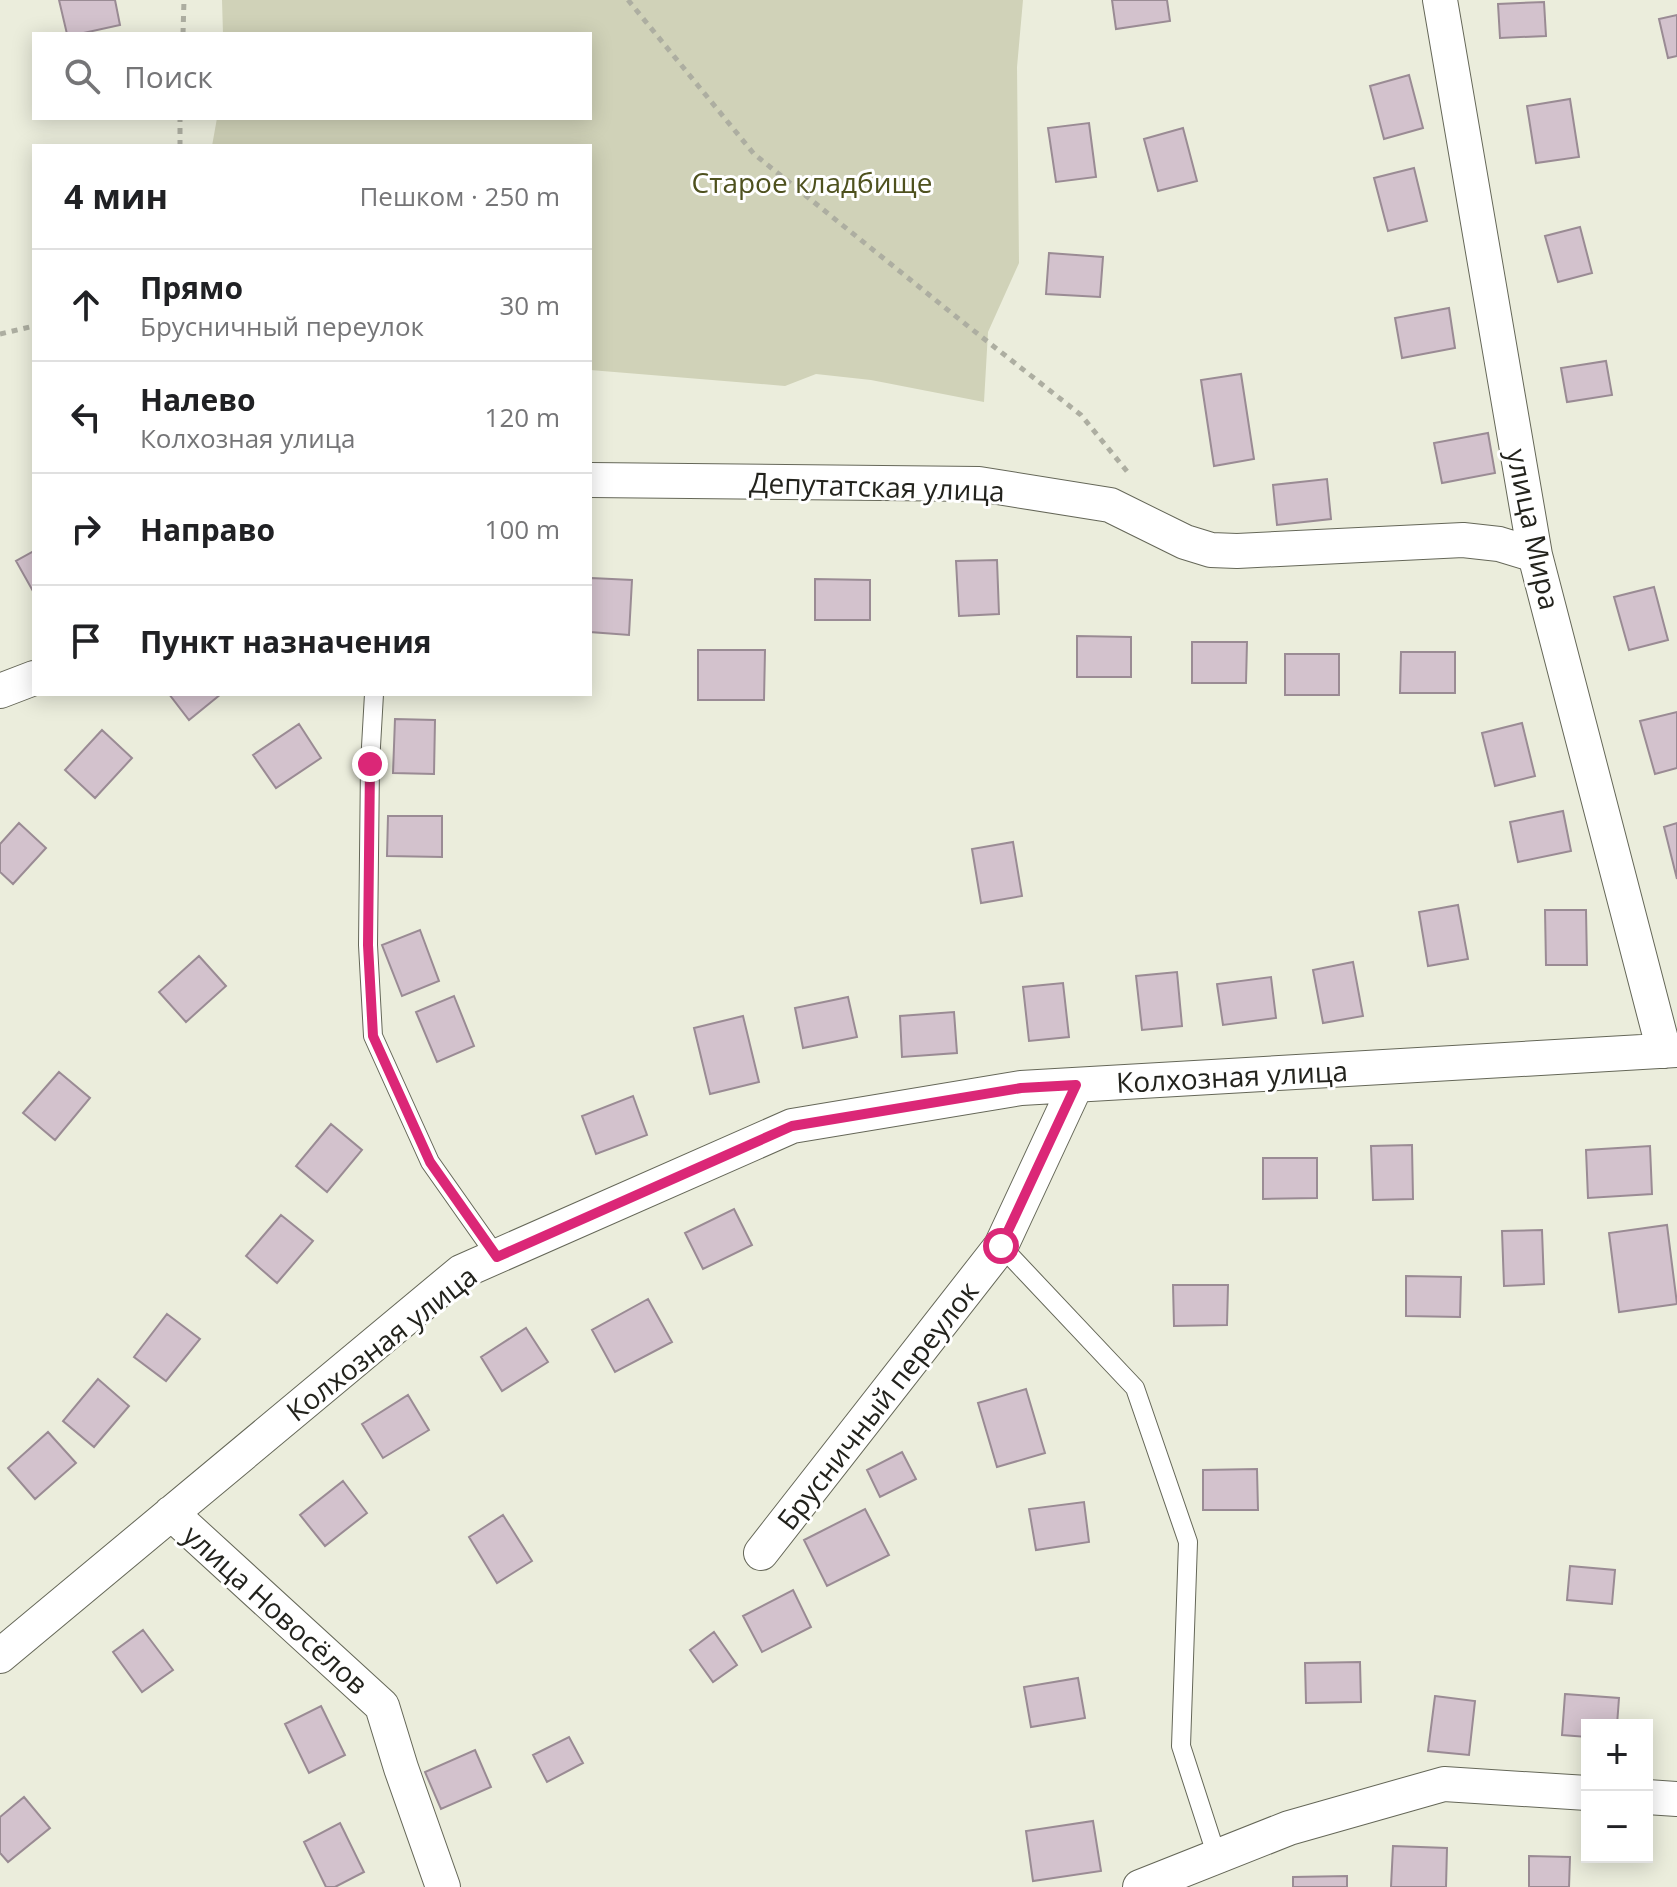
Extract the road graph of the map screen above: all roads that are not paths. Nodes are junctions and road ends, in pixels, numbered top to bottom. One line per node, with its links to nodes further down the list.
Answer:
1 (1440, 0): 3 (street, улица Мира)
2 (592, 480): 3 (street, Депутатская улица)
3 (1535, 555): 7 (street, улица Мира)
4 (32, 679): 5 (street)
5 (0, 691)
6 (374, 696): 10 (lane)
7 (1670, 1050): 8 (street, Колхозная улица)
8 (1076, 1085): 9 (street, Брусничный переулок); 10 (street, Колхозная улица)
9 (1001, 1246): 12 (street, Брусничный переулок); 17 (lane)
10 (497, 1257): 11 (street, Колхозная улица)
11 (171, 1513): 13 (street, Колхозная улица); 18 (street, улица Новосёлов)
12 (761, 1553)
13 (0, 1656)
14 (1581, 1793): 17 (street)
15 (1653, 1797): 16 (street)
16 (1677, 1799)
17 (1217, 1857): 19 (street)
18 (443, 1887)
19 (1140, 1887)

